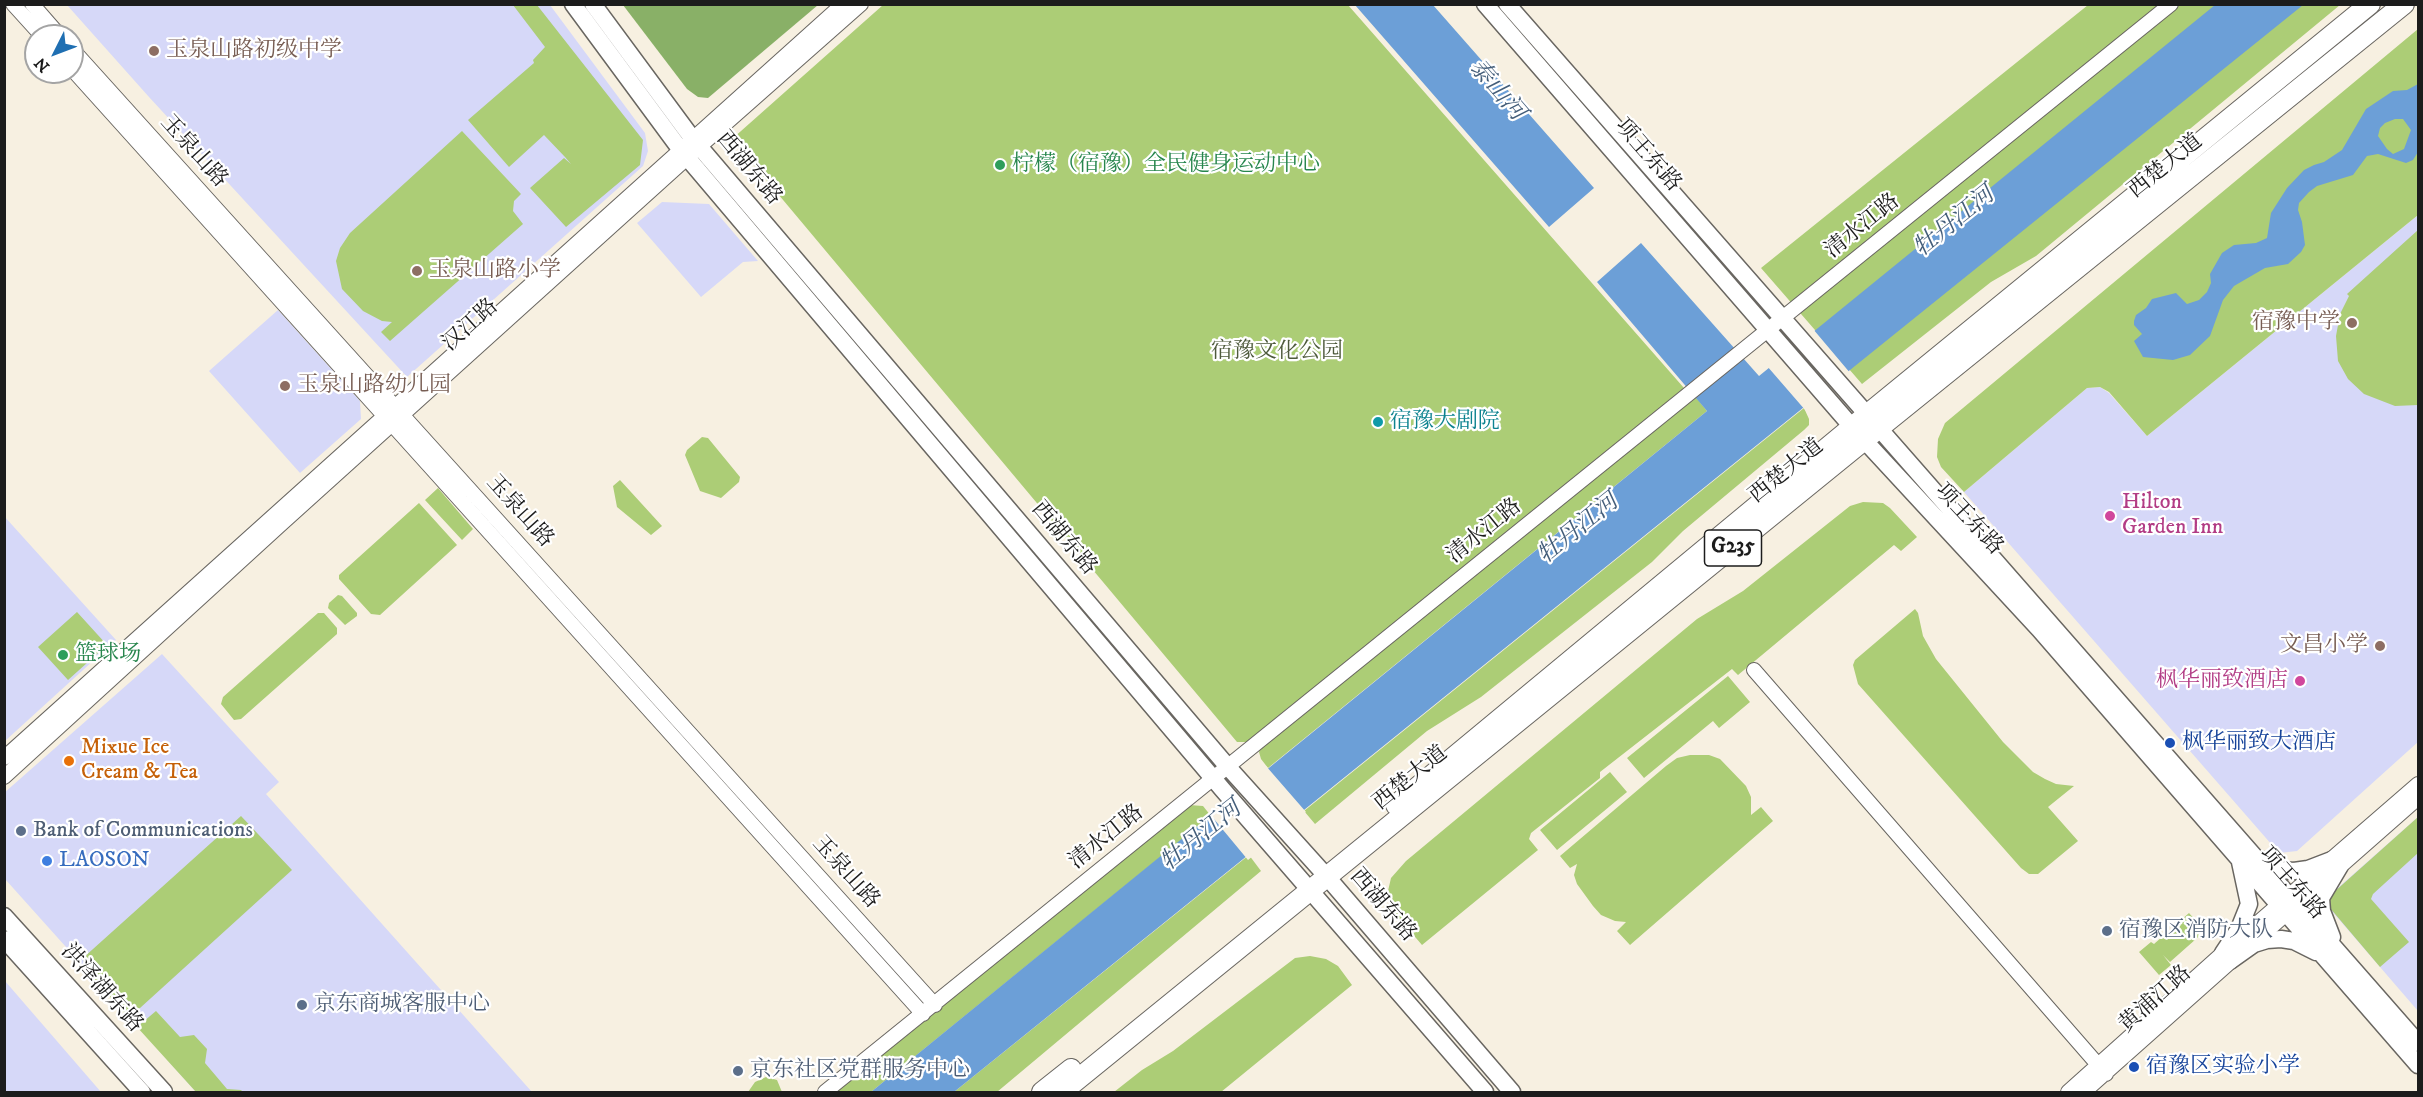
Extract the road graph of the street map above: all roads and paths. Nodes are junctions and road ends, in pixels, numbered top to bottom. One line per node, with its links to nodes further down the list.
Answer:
1 (13, 4): 12 (street)
2 (32, 4): 13 (street)
3 (573, 4): 16 (main road, 西湖东路)
4 (593, 4): 16 (main road, 西湖东路)
5 (843, 4): 16 (street, 汉江路)
6 (861, 4): 16 (street, 汉江路)
7 (1485, 4): 18 (main road, 项王东路)
8 (1508, 4): 17 (main road, 项王东路)
9 (2171, 4): 17 (street, 清水江路)
10 (2370, 4): 20 (highway, 西楚大道 / G235)
11 (2404, 4): 20 (highway, 西楚大道 / G235)
12 (31, 24)
13 (50, 24)
14 (84, 63): 19 (street, 玉泉山路)
15 (84, 82): 19 (street, 玉泉山路)
16 (690, 148): 19 (street, 汉江路); 23 (main road, 西湖东路); 25 (main road, 西湖东路)
17 (1783, 318): 18 (street, 清水江路); 20 (main road, 项王东路)
18 (1768, 330): 20 (main road, 项王东路); 23 (street, 清水江路)
19 (394, 415): 22 (street, 汉江路); 24 (street, 汉江路); 37 (street, 玉泉山路); 38 (street, 玉泉山路)
20 (1866, 428): 28 (main road, 项王东路); 30 (highway, 西楚大道 / G235)
21 (1755, 670): 41 (street)
22 (4, 758)
23 (1233, 772): 25 (street, 清水江路); 30 (main road, 西湖东路)
24 (4, 777)
25 (1218, 784): 31 (main road, 西湖东路); 37 (street, 清水江路)
26 (2418, 784): 29 (street)
27 (2418, 798): 29 (street)
28 (2245, 855): 29 (main road); 32 (main road, 项王东路); 35 (main road)
29 (2337, 862): 32 (street, 黄浦江路); 36 (main road)
30 (1323, 873): 31 (highway, 西楚大道 / G235); 48 (main road, 西湖东路)
31 (1306, 887): 45 (highway, 西楚大道 / G235); 46 (highway, 西楚大道 / G235); 47 (main road, 西湖东路)
32 (2289, 905): 35 (street, 黄浦江路); 36 (main road, 项王东路)
33 (4, 916): 43 (main road, 洪泽湖东路)
34 (4, 939): 42 (main road, 洪泽湖东路)
35 (2227, 957): 36 (main road); 41 (street, 黄浦江路)
36 (2335, 958): 39 (main road, 项王东路); 40 (main road, 项王东路)
37 (935, 1005): 38 (street, 清水江路)
38 (923, 1014): 44 (street, 清水江路)
39 (2418, 1043)
40 (2418, 1065)
41 (2102, 1070): 49 (street, 黄浦江路); 50 (street, 黄浦江路)
42 (142, 1092)
43 (164, 1092)
44 (825, 1092)
45 (1042, 1092)
46 (1062, 1092)
47 (1485, 1092)
48 (1512, 1092)
49 (2068, 1092)
50 (2084, 1092)

